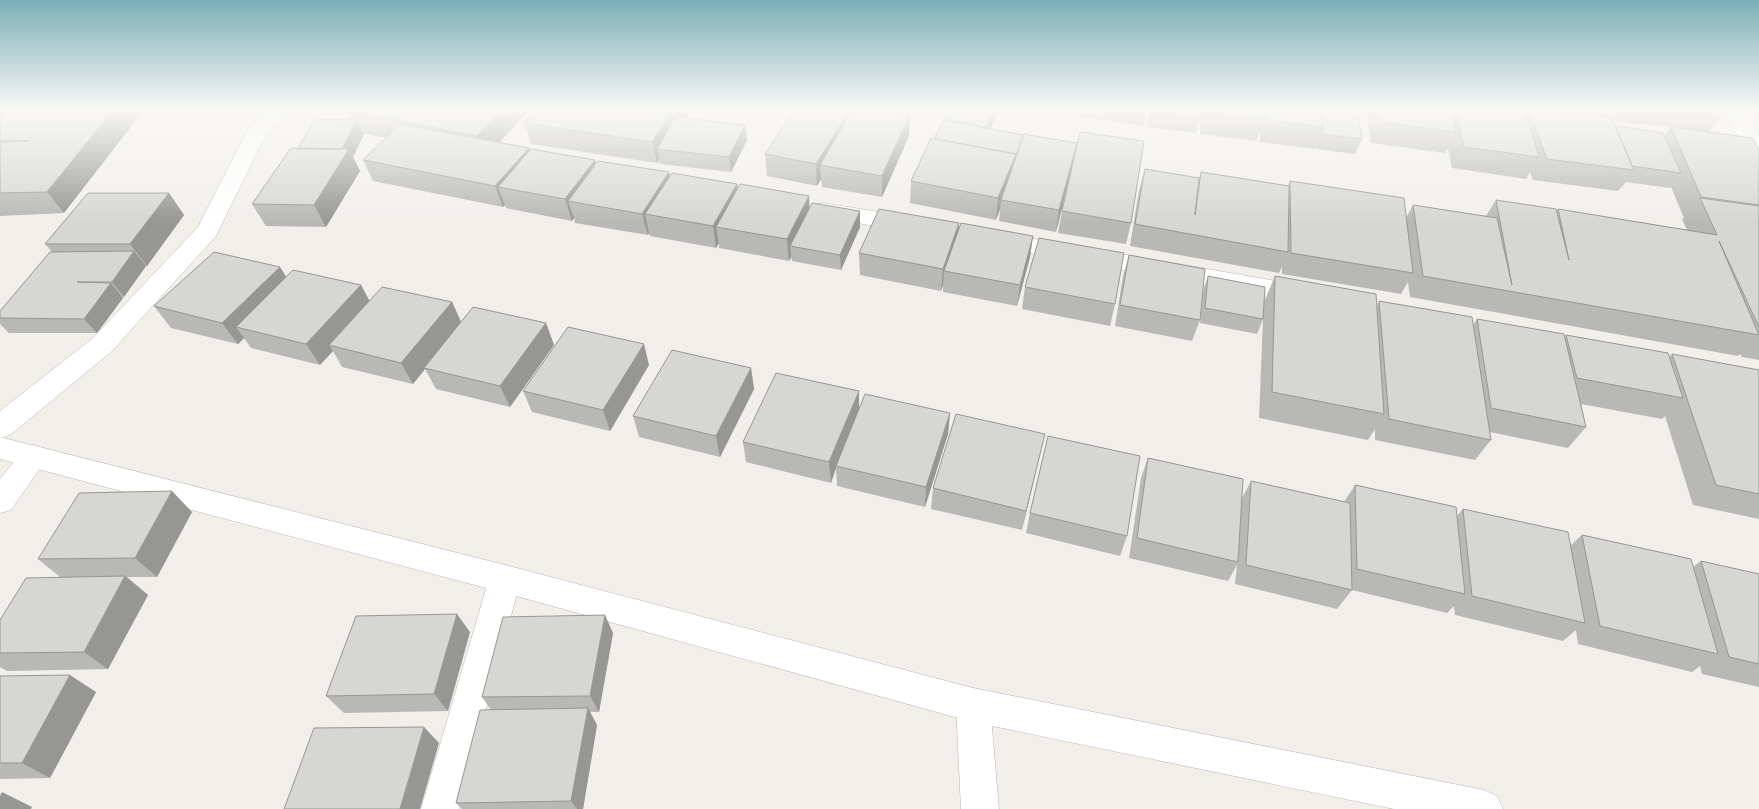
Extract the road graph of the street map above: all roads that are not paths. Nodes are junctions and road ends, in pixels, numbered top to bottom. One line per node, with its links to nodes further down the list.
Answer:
1 (249, 148): 6 (street)
2 (796, 205): 3 (street)
3 (934, 229)
4 (973, 236): 5 (street)
5 (1327, 299)
6 (0, 427)
7 (0, 448): 8 (street)
8 (34, 457): 9 (street); 10 (street)
9 (0, 501)
10 (505, 579): 11 (street); 12 (street)
11 (973, 705): 13 (street); 14 (street)
12 (440, 809)
13 (980, 809)
14 (1484, 809)

